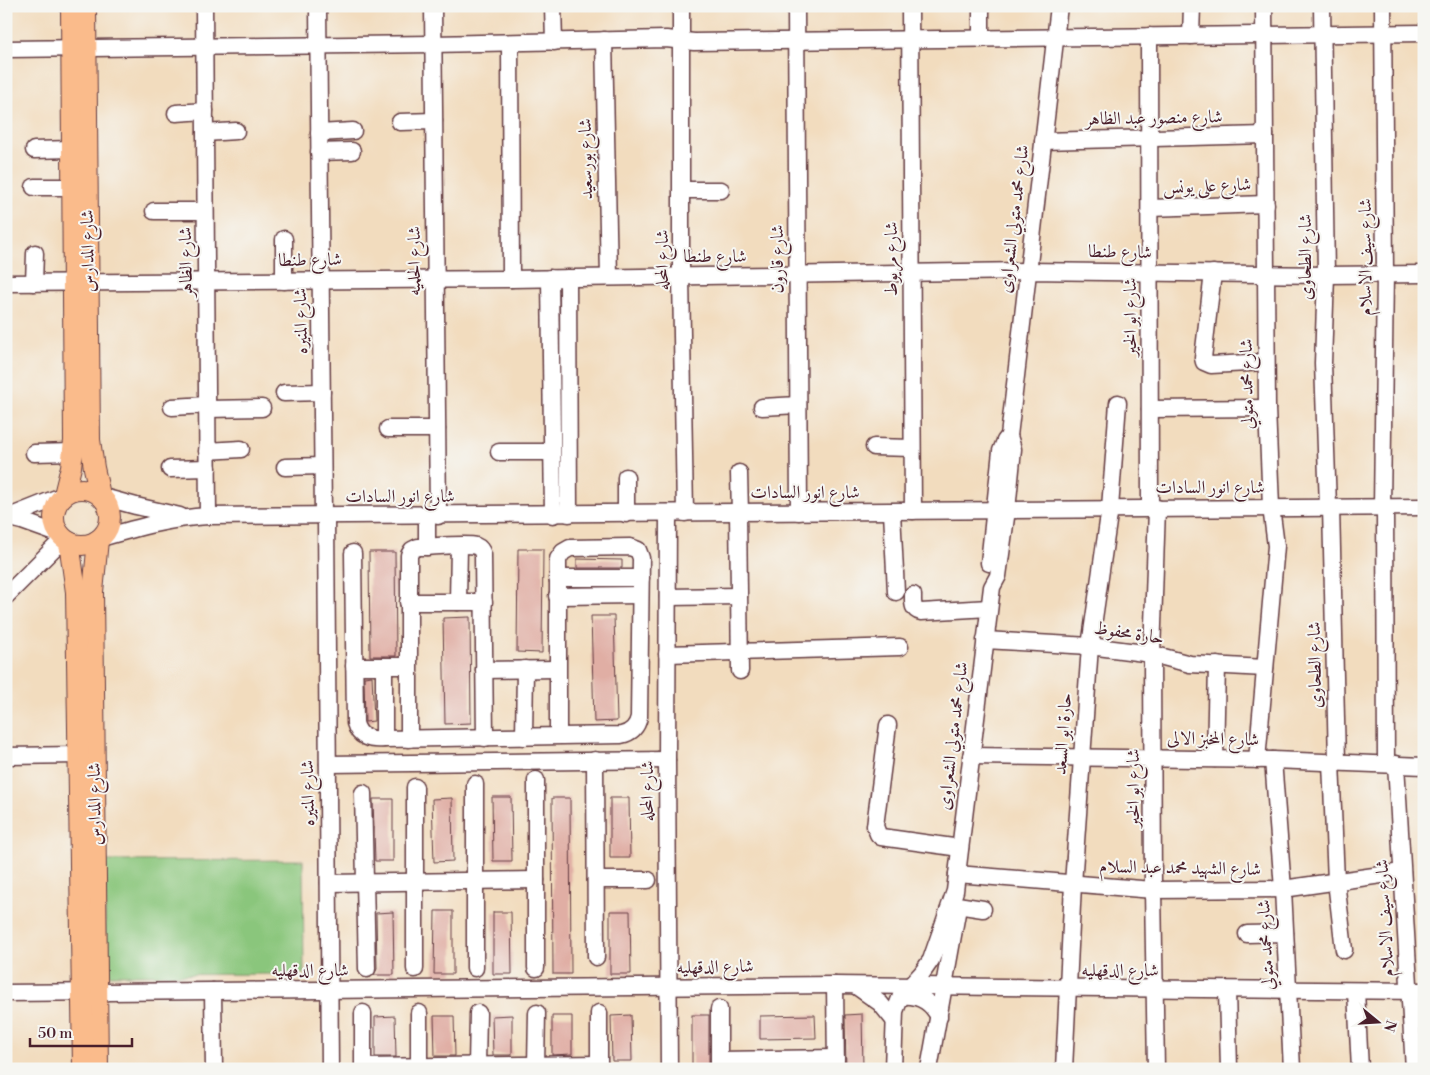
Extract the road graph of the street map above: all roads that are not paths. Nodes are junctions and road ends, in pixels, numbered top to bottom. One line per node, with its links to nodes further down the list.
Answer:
1 (70, 6): 33 (main road, شارع المدارس)
2 (86, 6): 33 (main road, شارع المدارس)
3 (204, 6): 32 (street, شارع الظاهر)
4 (318, 6): 31 (street, شارع المنيره)
5 (432, 6): 30 (street, شارع الحلميه)
6 (553, 6): 29 (street)
7 (680, 6): 26 (street, شارع المحله)
8 (796, 6): 27 (street, شارع قارون)
9 (910, 6): 23 (street, شارع مريوط)
10 (981, 6): 24 (street)
11 (1059, 6): 22 (street, شارع محمد متولي الشعراوى)
12 (1192, 6): 21 (street)
13 (1264, 6): 18 (street, شارع محمد متولي)
14 (1322, 6): 19 (street, شارع الطحاوى)
15 (1383, 6): 16 (street, شارع سيف الاسلام)
16 (1384, 33): 17 (street); 19 (street); 65 (street, شارع سيف الاسلام)
17 (1424, 33)
18 (1264, 34): 19 (street); 21 (street); 43 (street, شارع محمد متولي)
19 (1323, 34): 67 (street, شارع الطحاوى)
20 (1149, 36): 21 (street); 22 (street); 44 (street, شارع ابو الخير)
21 (1191, 36)
22 (1055, 38): 24 (street); 45 (street, شارع محمد متولي الشعراوى)
23 (910, 39): 24 (street); 27 (street); 62 (street, شارع مريوط)
24 (981, 39)
25 (604, 40): 26 (street); 29 (street); 70 (street, شارع بورسعيد)
26 (681, 40): 27 (street); 52 (street, شارع المحله)
27 (796, 40): 69 (street, شارع قارون)
28 (510, 42): 29 (street); 30 (street); 74 (street)
29 (554, 42)
30 (433, 44): 31 (street); 37 (street, شارع الحلميه)
31 (318, 45): 32 (street); 41 (street, شارع المنيره)
32 (204, 46): 33 (street); 35 (street, شارع الظاهر)
33 (79, 48): 34 (street); 47 (main road, شارع المدارس); 78 (main road, شارع المدارس)
34 (6, 49)
35 (204, 111): 36 (street); 42 (street, شارع الظاهر)
36 (176, 113)
37 (434, 121): 38 (street); 73 (street, شارع الحلميه)
38 (400, 122)
39 (353, 130): 41 (street)
40 (236, 131): 42 (street)
41 (319, 132): 49 (street, شارع المنيره)
42 (205, 133): 57 (street, شارع الظاهر)
43 (1265, 135): 44 (street, شارع منصور عبد الظاهر); 54 (street, شارع محمد متولي)
44 (1149, 138): 45 (street, شارع منصور عبد الظاهر); 55 (street, شارع ابو الخير)
45 (1043, 141): 60 (street, شارع محمد متولي الشعراوى)
46 (34, 150): 47 (street)
47 (71, 150): 50 (main road, شارع المدارس)
48 (352, 151): 49 (street)
49 (319, 152): 75 (street, شارع المنيره)
50 (72, 187): 51 (street); 78 (main road, شارع المدارس)
51 (34, 188)
52 (682, 190): 53 (street); 68 (street, شارع المحله)
53 (721, 190)
54 (1266, 204): 55 (street, شارع على يونس); 64 (street, شارع محمد متولي)
55 (1150, 208): 61 (street, شارع ابو الخير)
56 (154, 211): 57 (street)
57 (206, 211): 76 (street, شارع الظاهر)
58 (284, 239): 77 (street)
59 (35, 252): 80 (street)
60 (1028, 271): 61 (street, شارع طنطا); 62 (street, شارع طنطا); 116 (street, شارع محمد متولي الشعراوى)
61 (1150, 273): 63 (street, شارع طنطا); 91 (street, شارع ابو الخير)
62 (912, 274): 69 (street, شارع طنطا); 95 (street, شارع مريوط)
63 (1213, 274): 64 (street, شارع طنطا); 81 (street)
64 (1266, 274): 67 (street, شارع طنطا); 81 (street, شارع محمد متولي)
65 (1385, 274): 66 (street, شارع طنطا); 67 (street, شارع طنطا); 112 (street, شارع سيف الاسلام)
66 (1424, 274)
67 (1326, 275): 111 (street, شارع الطحاوى)
68 (682, 276): 69 (street, شارع طنطا); 70 (street, شارع طنطا); 121 (street, شارع المحله)
69 (798, 276): 85 (street, شارع قارون)
70 (608, 277): 72 (street, شارع طنطا)
71 (550, 278): 72 (street, شارع طنطا); 74 (street, شارع طنطا); 100 (street)
72 (568, 278): 124 (street)
73 (434, 279): 74 (street, شارع طنطا); 75 (street, شارع طنطا); 93 (street, شارع الحلميه)
74 (511, 279)
75 (320, 280): 77 (street, شارع طنطا); 82 (street, شارع المنيره)
76 (206, 281): 77 (street, شارع طنطا); 78 (street, شارع طنطا); 87 (street, شارع الظاهر)
77 (284, 281)
78 (80, 282): 80 (street, شارع طنطا); 98 (main road, شارع المدارس); 109 (main road, شارع المدارس)
79 (6, 283): 80 (street, شارع طنطا)
80 (34, 283)
81 (1266, 362): 90 (street, شارع محمد متولي)
82 (322, 392): 83 (street); 102 (street, شارع المنيره)
83 (284, 393)
84 (1118, 403): 114 (street, حارة ابو السعد)
85 (798, 405): 88 (street); 117 (street, شارع قارون)
86 (172, 407): 87 (street)
87 (207, 407): 89 (street); 97 (street, شارع الظاهر)
88 (762, 407)
89 (262, 408)
90 (1267, 408): 91 (street); 110 (street, شارع محمد متولي)
91 (1150, 409): 115 (street, شارع ابو الخير)
92 (388, 429): 93 (street)
93 (437, 429): 128 (street, شارع الحلميه)
94 (874, 447): 95 (street)
95 (912, 448): 119 (street, شارع مريوط)
96 (241, 449): 97 (street)
97 (208, 451): 103 (street, شارع الظاهر)
98 (73, 452): 101 (street); 108 (main road, شارع المدارس)
99 (499, 452): 100 (street)
100 (552, 452): 123 (street)
101 (34, 453)
102 (322, 466): 104 (street); 127 (street, شارع المنيره)
103 (208, 468): 105 (street); 126 (street, شارع الظاهر)
104 (285, 468)
105 (170, 469)
106 (740, 473): 122 (street)
107 (626, 477): 125 (street)
108 (64, 495): 109 (main road); 129 (street); 131 (main road)
109 (102, 496): 130 (street, شارع انور السادات); 132 (main road)
110 (1272, 507): 111 (street, شارع انور السادات); 115 (street, شارع انور السادات); 160 (street, شارع محمد متولي)
111 (1330, 507): 112 (street, شارع انور السادات); 180 (street, شارع الطحاوى)
112 (1384, 507): 113 (street, شارع انور السادات); 182 (street, شارع سيف الاسلام)
113 (1424, 507)
114 (1110, 508): 115 (street, شارع انور السادات); 116 (street, شارع انور السادات); 150 (street, حارة ابو السعد)
115 (1154, 508): 154 (street, شارع ابو الخير)
116 (1000, 510): 119 (street, شارع انور السادات); 148 (street, شارع محمد متولي الشعراوى)
117 (799, 512): 118 (street, شارع انور السادات); 122 (street, شارع انور السادات)
118 (892, 512): 119 (street, شارع انور السادات); 138 (street)
119 (913, 512)
120 (668, 513): 121 (street, شارع انور السادات); 125 (street, شارع انور السادات); 144 (street, شارع المحله)
121 (685, 513): 122 (street, شارع انور السادات)
122 (739, 513): 143 (street)
123 (553, 514): 124 (street, شارع انور السادات); 128 (street, شارع انور السادات)
124 (570, 514): 125 (street, شارع انور السادات)
125 (626, 514)
126 (208, 516): 127 (street, شارع انور السادات); 130 (street, شارع انور السادات)
127 (324, 516): 128 (street, شارع انور السادات); 181 (street, شارع المنيره)
128 (432, 516): 134 (street, شارع الحلميه)
129 (8, 517): 131 (street)
130 (187, 517): 132 (street, شارع انور السادات)
131 (64, 538): 132 (main road); 141 (street); 170 (main road, شارع المدارس)
132 (99, 539): 225 (main road, شارع المدارس)
133 (459, 546): 134 (street); 146 (street); 147 (street)
134 (427, 547): 145 (street)
135 (353, 554): 156 (street)
136 (557, 578): 137 (street); 137 (street); 142 (street)
137 (641, 578): 139 (street)
138 (896, 592)
139 (640, 595): 142 (street); 165 (street)
140 (913, 595): 148 (street)
141 (6, 596)
142 (557, 596): 159 (street)
143 (739, 596): 144 (street); 152 (street)
144 (668, 597): 153 (street, شارع المحله)
145 (408, 602): 146 (street); 158 (street)
146 (458, 602): 147 (street)
147 (484, 602): 162 (street)
148 (989, 608): 149 (street, شارع محمد متولي الشعراوى)
149 (985, 640): 150 (street, حارة محفوظ); 172 (street, شارع محمد متولي الشعراوى)
150 (1090, 646): 154 (street, حارة محفوظ); 173 (street, حارة ابو السعد)
151 (900, 647): 152 (street)
152 (740, 652): 153 (street); 163 (street)
153 (668, 654): 177 (street, شارع المحله)
154 (1152, 654): 155 (street, حارة محفوظ); 174 (street, شارع ابو الخير)
155 (1217, 665): 160 (street, حارة محفوظ); 175 (street)
156 (354, 666): 157 (street); 168 (street)
157 (384, 666): 158 (street); 168 (street)
158 (408, 666): 169 (street)
159 (557, 668): 161 (street); 165 (street)
160 (1265, 668): 178 (street, شارع محمد متولي)
161 (525, 669): 162 (street); 166 (street)
162 (484, 670): 167 (street)
163 (740, 671)
164 (888, 725): 188 (street)
165 (558, 736): 166 (street)
166 (531, 737): 167 (street); 179 (street)
167 (485, 738): 169 (street)
168 (384, 739): 169 (street)
169 (408, 739)
170 (79, 755): 171 (street); 225 (main road, شارع المدارس)
171 (6, 756)
172 (971, 756): 173 (street, شارع المخبز الالى); 188 (street, شارع محمد متولي الشعراوى)
173 (1081, 757): 174 (street, شارع المخبز الالى); 199 (street, حارة ابو السعد)
174 (1152, 757): 175 (street, شارع المخبز الالى); 201 (street, شارع ابو الخير)
175 (1215, 759): 178 (street, شارع المخبز الالى)
176 (595, 760): 177 (street); 179 (street); 192 (street)
177 (667, 760): 215 (street, شارع المحله)
178 (1265, 760): 180 (street, شارع المخبز الالى); 200 (street, شارع محمد متولي)
179 (538, 761): 181 (street)
180 (1334, 762): 182 (street, شارع المخبز الالى); 195 (street, شارع الطحاوى)
181 (328, 764): 198 (street, شارع المنيره)
182 (1391, 764): 183 (street, شارع المخبز الالى); 189 (street, شارع سيف الاسلام)
183 (1424, 766)
184 (536, 780): 191 (street)
185 (475, 784): 194 (street)
186 (415, 787): 197 (street)
187 (363, 792): 196 (street)
188 (960, 848): 190 (street, شارع محمد متولي الشعراوى)
189 (1402, 872): 195 (street, شارع الشهيد محمد عبد السلام); 224 (street, شارع سيف الاسلام)
190 (957, 874): 199 (street, شارع الشهيد محمد عبد السلام); 202 (street, شارع محمد متولي الشعراوى)
191 (536, 880): 194 (street); 209 (street)
192 (596, 880): 193 (street); 207 (street)
193 (648, 880)
194 (475, 881): 197 (street); 208 (street)
195 (1336, 881): 200 (street, شارع الشهيد محمد عبد السلام); 206 (street, شارع الطحاوى)
196 (365, 882): 197 (street); 198 (street); 210 (street)
197 (415, 882): 211 (street)
198 (329, 883): 217 (street, شارع المنيره)
199 (1073, 884): 201 (street, شارع الشهيد محمد عبد السلام); 216 (street, حارة ابو السعد)
200 (1283, 889): 201 (street, شارع الشهيد محمد عبد السلام); 204 (street, شارع محمد متولي)
201 (1153, 890): 218 (street, شارع ابو الخير)
202 (956, 898): 203 (street); 214 (street, شارع محمد متولي الشعراوى); 222 (street, شارع محمد متولي الشعراوى)
203 (983, 909)
204 (1285, 932): 205 (street); 220 (street, شارع محمد متولي)
205 (1247, 934)
206 (1344, 950)
207 (596, 956)
208 (475, 968)
209 (536, 968)
210 (366, 969)
211 (415, 969)
212 (835, 985): 213 (street, شارع الدقهليه); 215 (street, شارع الدقهليه); 235 (street)
213 (856, 986): 222 (street, شارع الدقهليه); 234 (street)
214 (944, 986): 216 (street, شارع الدقهليه); 222 (street, شارع الدقهليه); 233 (street, شارع محمد متولي الشعراوى)
215 (669, 988): 217 (street, شارع الدقهليه); 251 (street, شارع المحله)
216 (1067, 989): 218 (street, شارع الدقهليه); 254 (street, حارة ابو السعد)
217 (330, 990): 221 (street, شارع الدقهليه); 250 (street, شارع المنيره)
218 (1155, 990): 219 (street, شارع الدقهليه); 255 (street, شارع ابو الخير)
219 (1227, 990): 220 (street, شارع الدقهليه); 256 (street)
220 (1288, 990): 223 (street, شارع الدقهليه); 257 (street, شارع محمد متولي)
221 (213, 991): 225 (street, شارع الدقهليه); 249 (street)
222 (906, 991): 233 (street); 234 (street, شارع محمد متولي الشعراوى)
223 (1356, 991): 224 (street, شارع الدقهليه); 258 (street)
224 (1416, 991): 259 (street, شارع سيف الاسلام)
225 (89, 992): 226 (street, شارع الدقهليه); 247 (main road, شارع المدارس); 248 (main road, شارع المدارس)
226 (6, 993)
227 (719, 1009): 236 (street)
228 (363, 1013): 246 (street)
229 (419, 1013): 242 (street)
230 (478, 1013): 238 (street)
231 (537, 1013): 239 (street)
232 (599, 1013): 241 (street)
233 (939, 1017): 253 (street, شارع محمد متولي الشعراوى)
234 (893, 1019): 252 (street, شارع محمد متولي الشعراوى)
235 (836, 1063): 237 (street)
236 (719, 1064): 237 (street)
237 (780, 1064)
238 (477, 1066): 243 (street); 244 (street)
239 (526, 1066): 244 (street); 245 (street)
240 (578, 1066): 241 (street); 245 (street)
241 (599, 1066)
242 (420, 1067): 243 (street); 246 (street)
243 (460, 1067)
244 (495, 1067)
245 (553, 1067)
246 (363, 1068)
247 (83, 1069)
248 (98, 1069)
249 (214, 1069)
250 (330, 1069)
251 (669, 1069)
252 (893, 1069)
253 (929, 1069)
254 (1064, 1069)
255 (1156, 1069)
256 (1229, 1069)
257 (1292, 1069)
258 (1360, 1069)
259 (1414, 1069)

